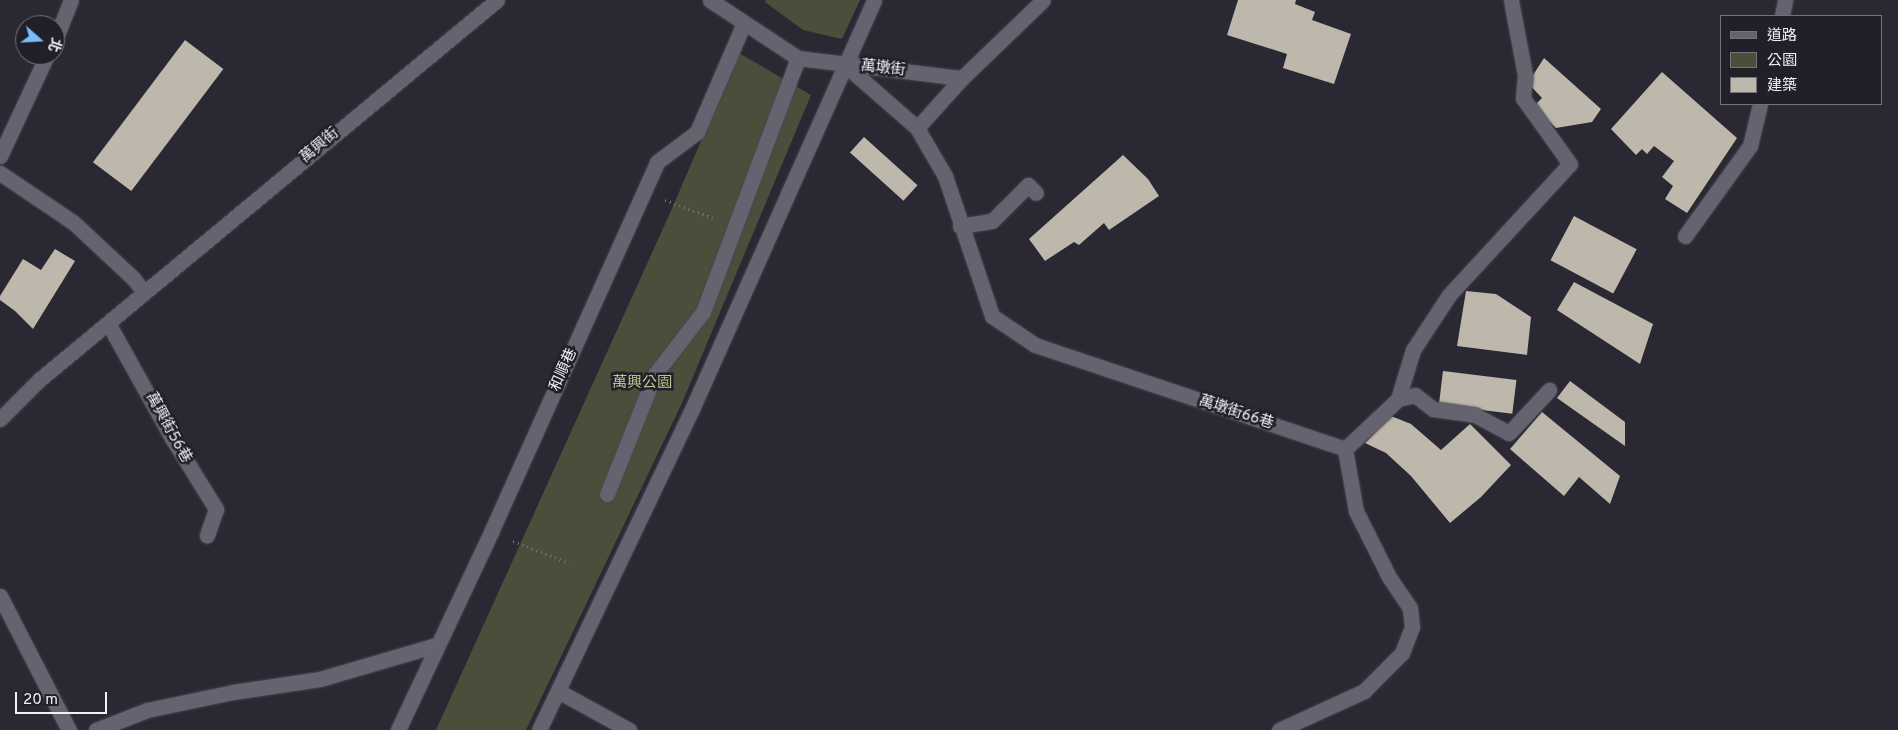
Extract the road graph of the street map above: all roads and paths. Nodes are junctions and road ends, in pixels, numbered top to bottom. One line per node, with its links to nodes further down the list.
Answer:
1 (72, 0): 9 (street)
2 (497, 0): 24 (street, 萬興街)
3 (710, 0): 10 (street, 萬墩街)
4 (874, 0): 12 (street)
5 (1043, 0): 14 (street)
6 (1511, 0): 27 (street)
7 (1786, 0): 8 (street)
8 (1782, 15)
9 (65, 16)
10 (744, 24): 11 (street, 萬墩街); 35 (street, 和順巷)
11 (798, 58): 12 (street, 萬墩街); 21 (street)
12 (844, 64): 14 (street, 萬墩街); 16 (street, 萬墩街66巷); 36 (street)
13 (42, 65): 17 (street)
14 (962, 78): 16 (street)
15 (1760, 105): 23 (street)
16 (917, 128): 22 (street, 萬墩街66巷)
17 (0, 156)
18 (0, 173): 24 (street)
19 (1036, 193): 22 (street)
20 (662, 199): 21 (path)
21 (735, 226): 30 (street)
22 (960, 226): 29 (street, 萬墩街66巷)
23 (1685, 236)
24 (144, 292): 25 (street, 萬興街)
25 (108, 323): 28 (street, 萬興街); 31 (street, 萬興街56巷)
26 (1549, 390): 27 (street)
27 (1398, 399): 29 (street)
28 (0, 419)
29 (1345, 449): 42 (street)
30 (607, 494)
31 (207, 535)
32 (510, 540): 33 (path)
33 (569, 564)
34 (0, 596): 37 (street)
35 (436, 645): 38 (street); 39 (street, 和順巷)
36 (558, 691): 40 (street); 41 (street)
37 (69, 730)
38 (96, 730)
39 (398, 730)
40 (539, 730)
41 (629, 730)
42 (1279, 730)

